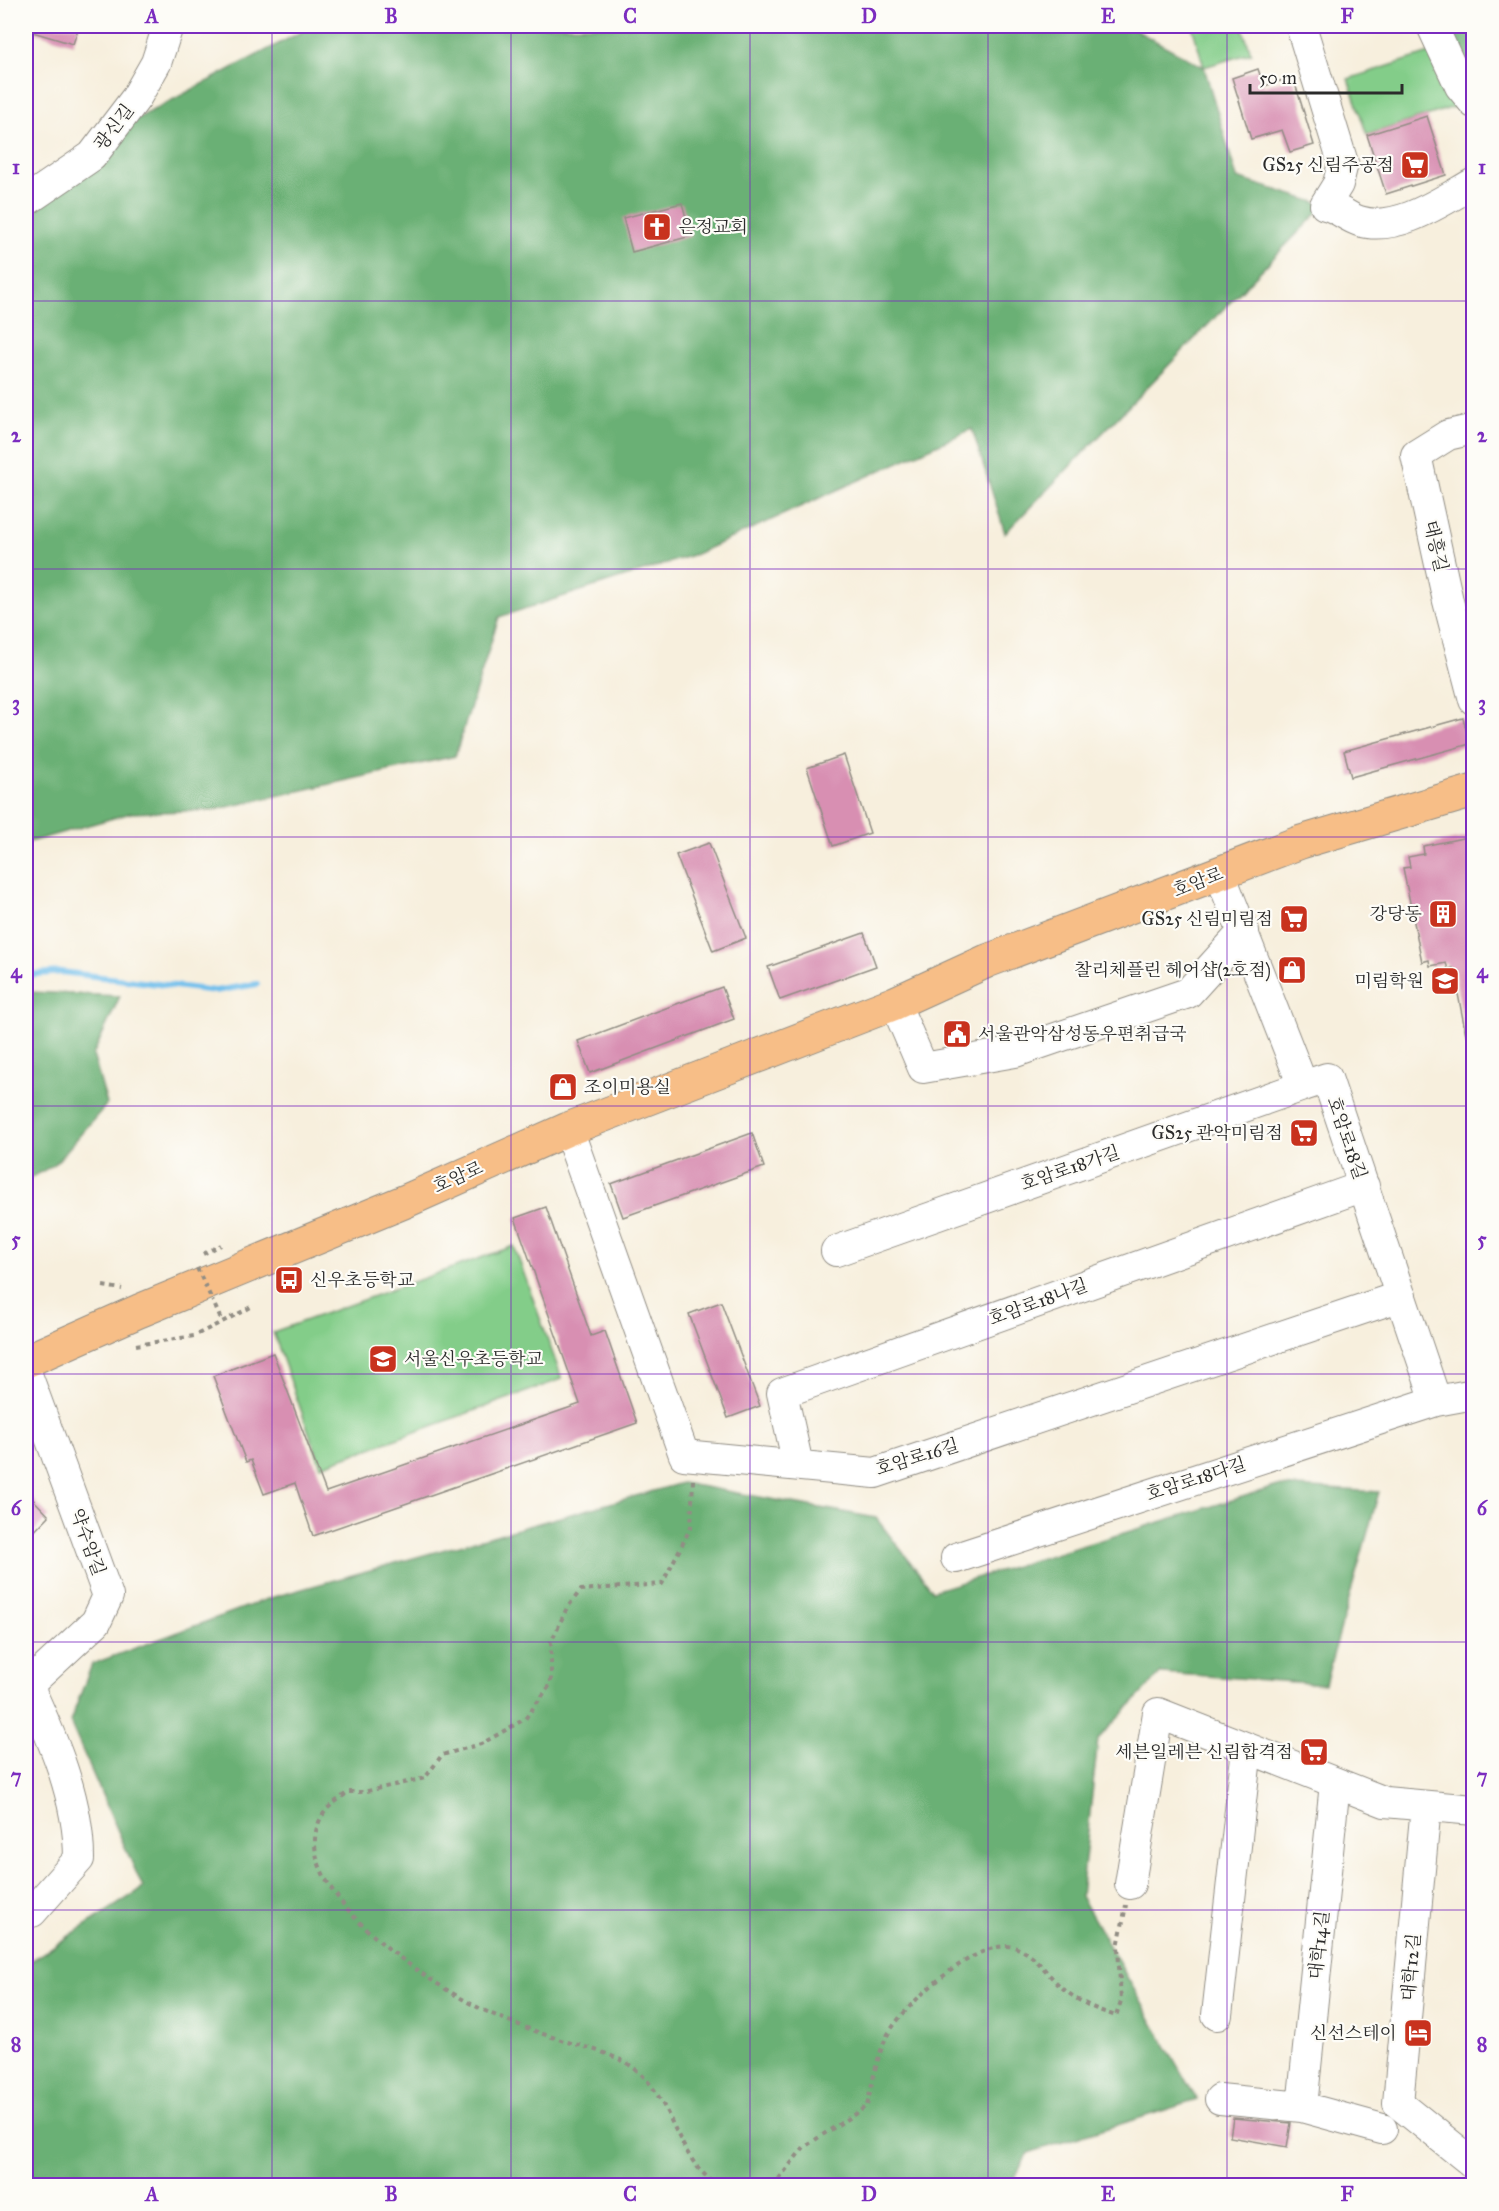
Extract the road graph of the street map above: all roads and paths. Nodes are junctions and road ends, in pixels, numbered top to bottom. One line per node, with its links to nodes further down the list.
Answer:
1 (168, 26): 6 (street, 광신길)
2 (1301, 26): 5 (street)
3 (1432, 26): 4 (street)
4 (1473, 103)
5 (1473, 183)
6 (26, 201)
7 (1473, 429): 8 (street, 태흥길)
8 (1473, 700)
9 (1473, 781): 24 (main road)
10 (1473, 791): 11 (main road, 호암로)
11 (1220, 873): 12 (street, 호암로18길); 13 (main road, 호암로)
12 (1244, 931): 13 (street); 14 (street, 호암로18길)
13 (895, 1003): 15 (main road, 호암로)
14 (1303, 1086): 16 (street, 호암로18길); 17 (street, 호암로18가길)
15 (568, 1128): 26 (main road, 호암로); 30 (street)
16 (1364, 1186): 21 (street, 호암로18길); 31 (street, 호암로18나길)
17 (836, 1251)
18 (197, 1268): 23 (path, bridge)
19 (130, 1285): 20 (path)
20 (103, 1286)
21 (1401, 1296): 29 (street, 호암로18길); 31 (street, 호암로16길)
22 (251, 1307): 23 (path)
23 (222, 1321): 25 (path)
24 (26, 1340)
25 (136, 1345)
26 (26, 1361)
27 (26, 1372): 33 (street, 약수암길)
28 (1473, 1394): 29 (street)
29 (1436, 1401): 32 (street, 호암로18다길)
30 (694, 1456): 31 (street, 호암로16길); 45 (path)
31 (798, 1465)
32 (956, 1558)
33 (27, 1686): 39 (street)
34 (1247, 1748): 35 (street); 38 (street); 40 (street)
35 (1335, 1783): 36 (street); 42 (street, 대학14길)
36 (1426, 1806): 37 (street); 44 (street, 대학12길)
37 (1473, 1810)
38 (1130, 1884): 46 (path)
39 (32, 1912)
40 (1217, 2015)
41 (1221, 2099): 42 (street)
42 (1302, 2107): 43 (street)
43 (1382, 2128)
44 (1473, 2164)
45 (720, 2186)
46 (773, 2186)

